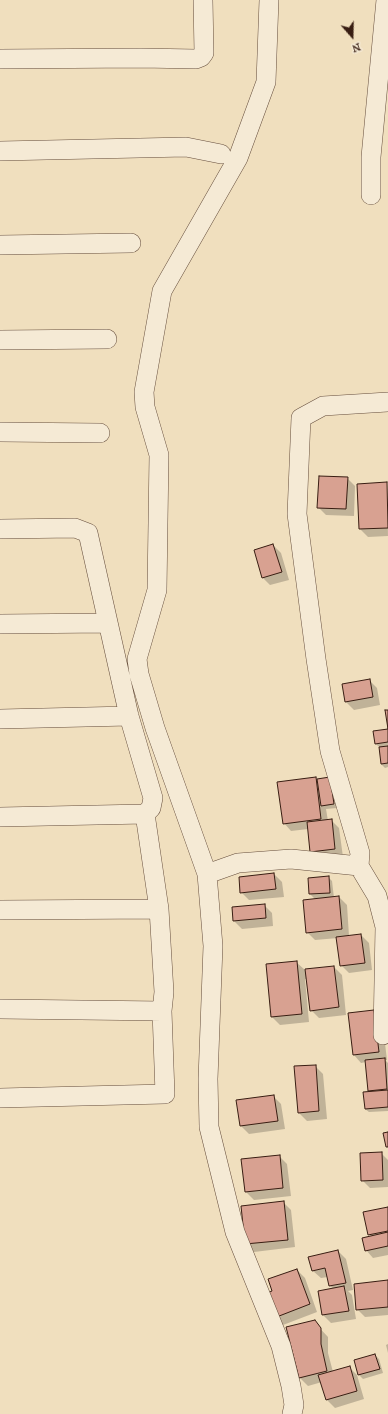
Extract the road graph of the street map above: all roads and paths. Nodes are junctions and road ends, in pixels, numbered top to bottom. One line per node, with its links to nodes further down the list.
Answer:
1 (203, 0): 4 (street)
2 (269, 0): 23 (street)
3 (386, 0): 7 (street)
4 (0, 59)
5 (0, 152): 6 (street)
6 (221, 154)
7 (371, 195)
8 (131, 243): 9 (street)
9 (0, 245)
10 (107, 339): 11 (street)
11 (0, 340)
12 (388, 402): 22 (street)
13 (0, 432): 14 (street)
14 (100, 433)
15 (0, 529): 16 (street)
16 (108, 623): 17 (street); 18 (street)
17 (0, 624)
18 (129, 716): 19 (street); 20 (street)
19 (0, 719)
20 (145, 814): 21 (street); 24 (street)
21 (0, 817)
22 (359, 866): 23 (street); 28 (street)
23 (207, 874): 30 (street)
24 (159, 909): 25 (street); 27 (street)
25 (0, 910)
26 (0, 1009): 27 (street)
27 (162, 1011): 29 (street)
28 (383, 1035)
29 (0, 1098)
30 (292, 1414)

